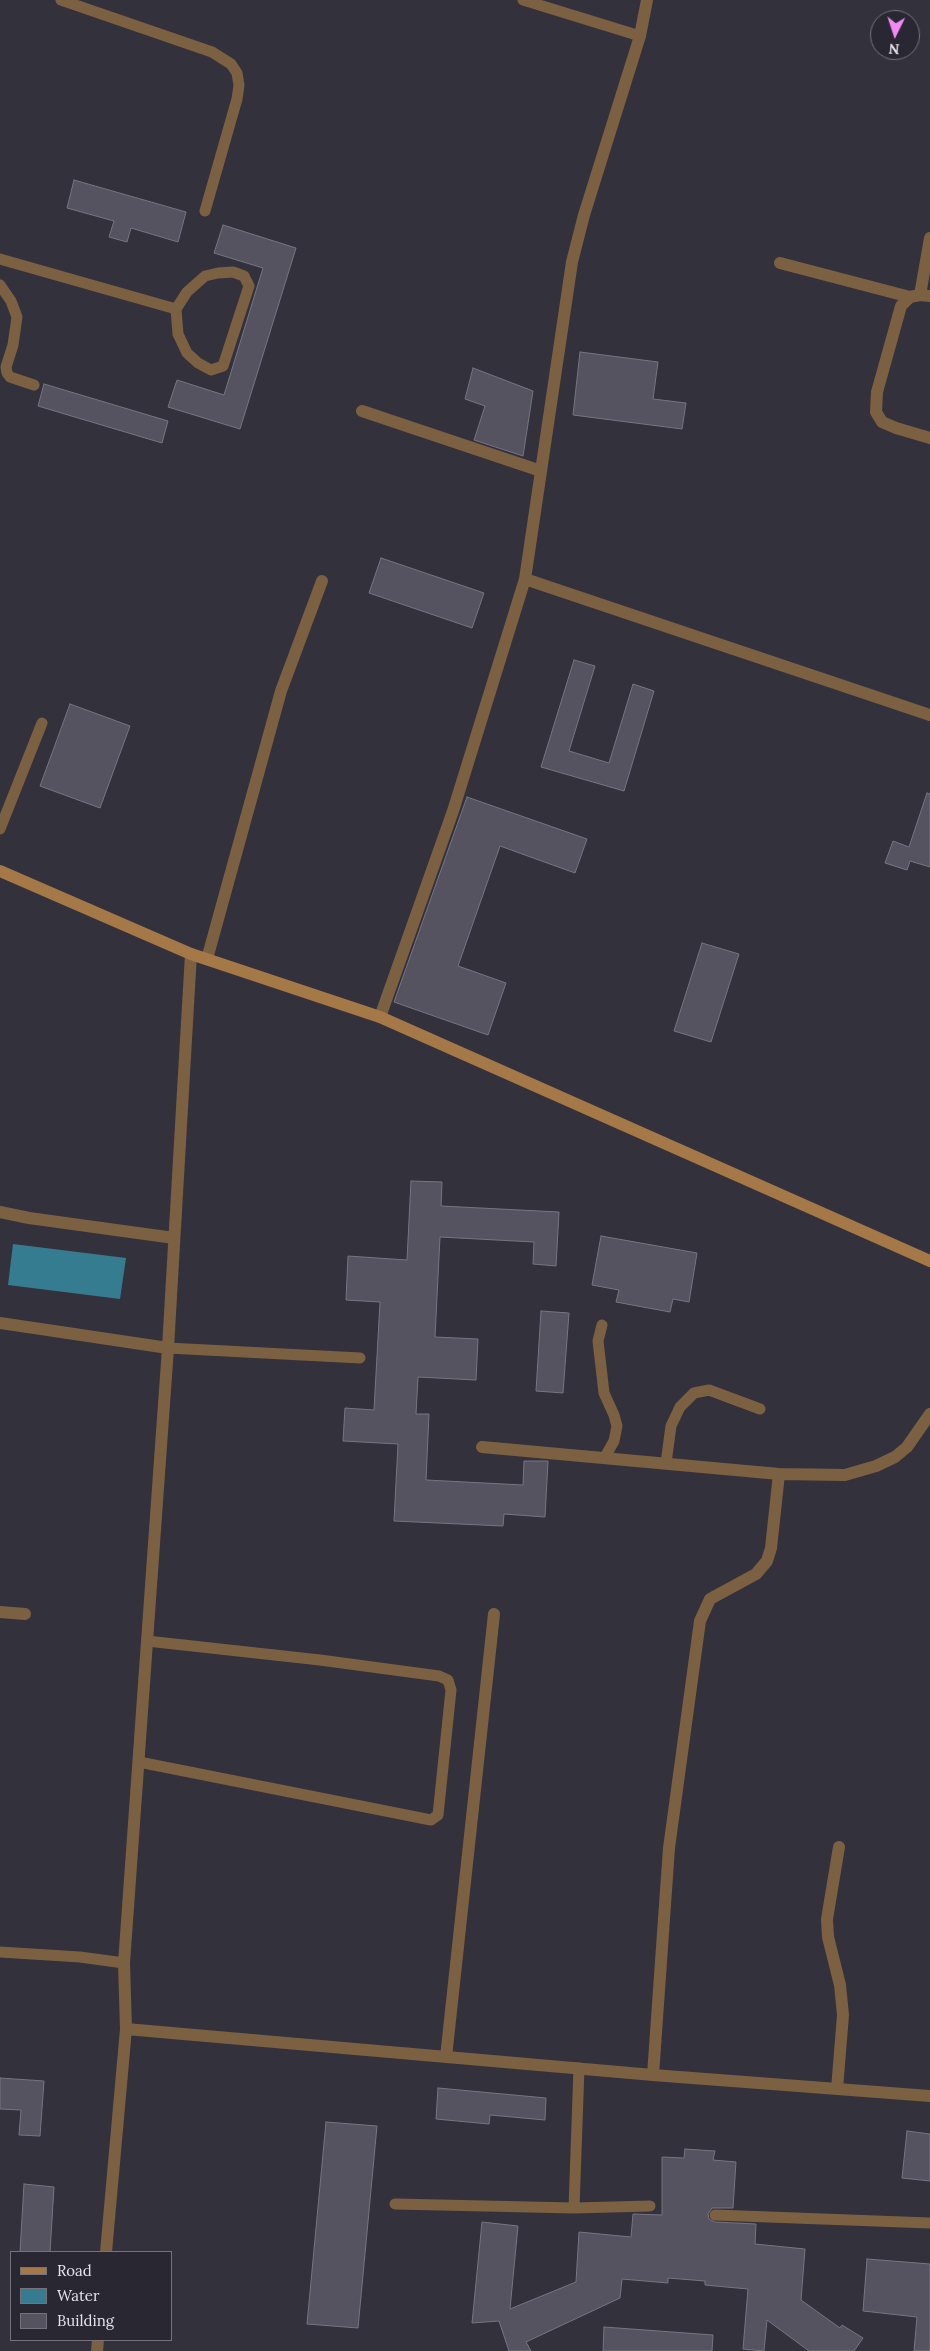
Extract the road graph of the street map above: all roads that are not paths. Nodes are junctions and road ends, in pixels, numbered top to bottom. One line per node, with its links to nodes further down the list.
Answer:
1 (61, 0): 5 (lane)
2 (522, 0): 4 (lane)
3 (647, 0): 4 (street)
4 (640, 36): 15 (street)
5 (205, 211)
6 (930, 238): 10 (street)
7 (0, 259): 11 (lane)
8 (780, 263): 10 (street)
9 (0, 285): 12 (lane)
10 (920, 296): 14 (street)
11 (176, 310): 11 (lane)
12 (34, 385)
13 (362, 411): 15 (street)
14 (930, 438)
15 (541, 471): 16 (street)
16 (525, 579): 18 (street); 24 (street)
17 (322, 581): 23 (street)
18 (930, 715)
19 (42, 723): 20 (lane)
20 (0, 829)
21 (0, 870): 22 (street)
22 (191, 954): 23 (street); 26 (street)
23 (207, 959): 24 (street)
24 (380, 1017): 27 (street)
25 (0, 1212): 26 (street)
26 (174, 1238): 30 (street)
27 (930, 1261)
28 (0, 1323): 30 (street)
29 (602, 1325): 35 (lane)
30 (168, 1348): 31 (lane); 41 (street)
31 (360, 1358)
32 (760, 1409): 36 (lane)
33 (930, 1414): 37 (street)
34 (482, 1447): 35 (street)
35 (605, 1457): 36 (street)
36 (666, 1463): 37 (street)
37 (779, 1474): 49 (street)
38 (0, 1612): 39 (street)
39 (25, 1614)
40 (494, 1614): 47 (street)
41 (147, 1642): 42 (street); 42 (lane)
42 (139, 1762): 45 (street)
43 (839, 1847): 50 (street)
44 (0, 1952): 45 (lane)
45 (124, 1963): 46 (street)
46 (126, 2029): 47 (street); 57 (street)
47 (446, 2057): 48 (street)
48 (578, 2068): 49 (street); 54 (lane)
49 (653, 2076): 50 (street)
50 (838, 2089): 51 (street)
51 (930, 2096)
52 (395, 2204): 54 (lane)
53 (650, 2206): 54 (lane)
54 (574, 2208)
55 (715, 2215): 56 (lane)
56 (930, 2223)
57 (106, 2251)

